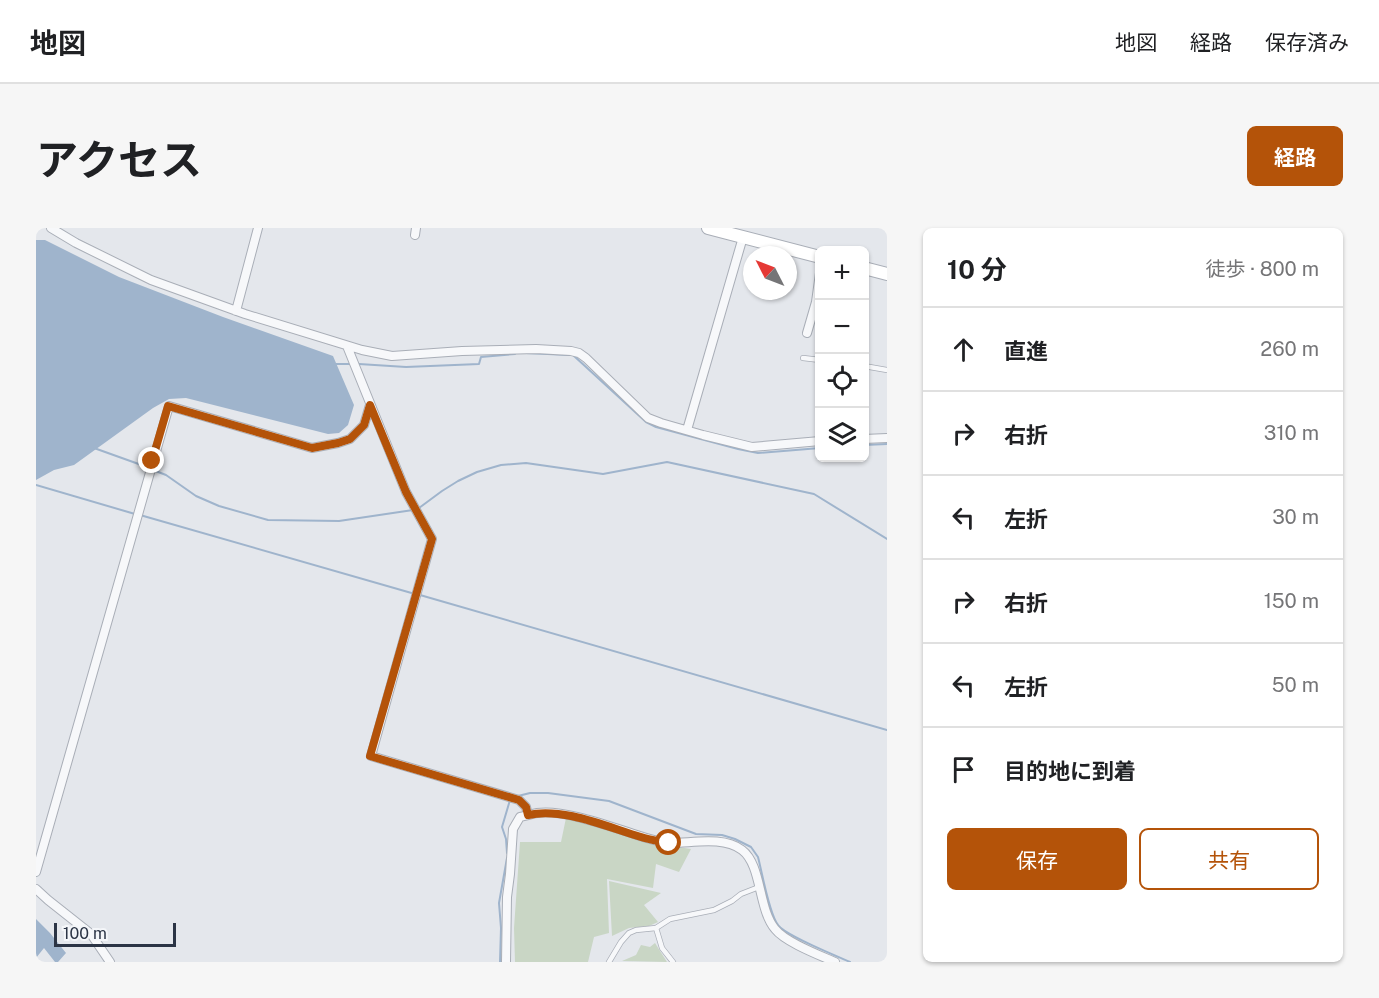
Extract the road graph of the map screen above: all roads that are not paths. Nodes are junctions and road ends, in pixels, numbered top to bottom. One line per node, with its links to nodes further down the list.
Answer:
1 (51, 228): 9 (street)
2 (258, 228): 9 (street)
3 (708, 228): 4 (street)
4 (743, 237): 5 (street); 17 (street)
5 (815, 256)
6 (869, 269): 7 (street)
7 (887, 274)
8 (816, 300): 10 (street)
9 (236, 311): 11 (street)
10 (807, 333)
11 (347, 346): 16 (street); 17 (street)
12 (803, 358): 13 (lane)
13 (815, 360)
14 (869, 367): 15 (lane)
15 (887, 370)
16 (370, 405): 21 (street); 22 (street)
17 (687, 430): 20 (street)
18 (887, 438): 19 (street)
19 (869, 439)
20 (815, 441)
21 (528, 815): 23 (street); 27 (street)
22 (36, 872)
23 (759, 887): 25 (lane); 30 (street)
24 (36, 889): 26 (street)
25 (656, 928): 28 (lane); 29 (lane)
26 (110, 962)
27 (506, 962)
28 (609, 962)
29 (673, 962)
30 (835, 962)

